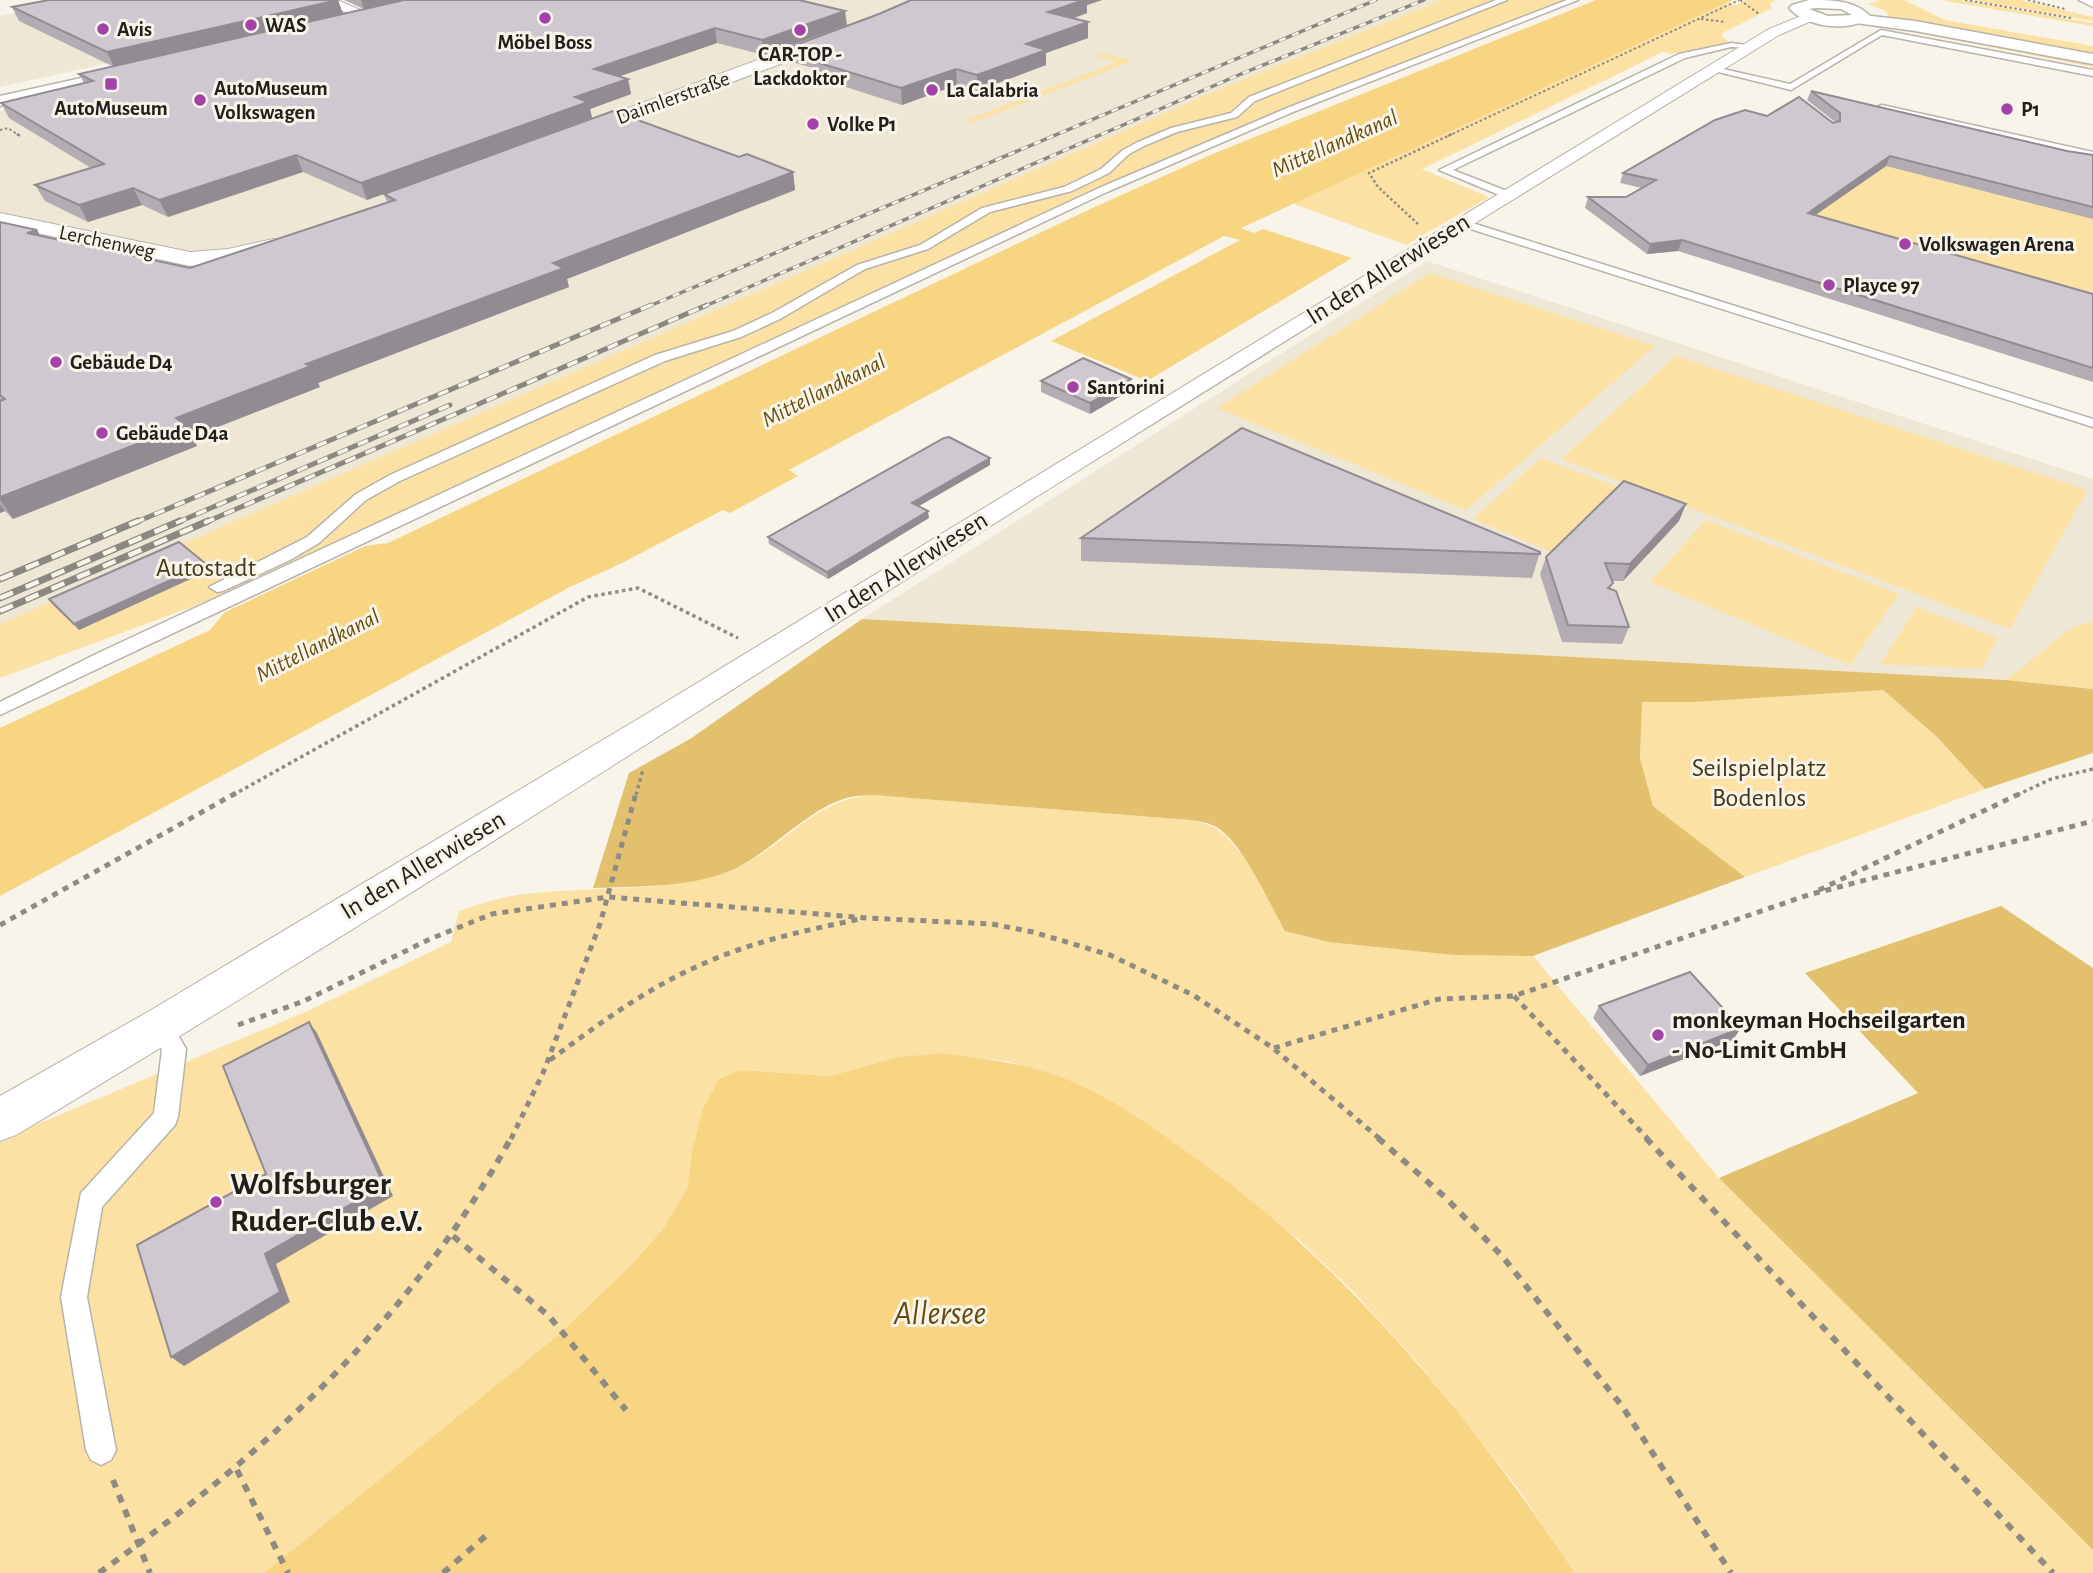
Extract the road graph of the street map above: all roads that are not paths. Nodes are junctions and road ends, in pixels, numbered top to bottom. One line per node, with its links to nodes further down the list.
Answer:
1 (323, 0): 8 (street)
2 (931, 0): 12 (street, Daimlerstraße)
3 (1503, 0): 32 (lane)
4 (1574, 0): 33 (lane)
5 (2087, 0): 6 (main road)
6 (2093, 1)
7 (1813, 6): 9 (main road); 15 (street, In den Allerwiesen)
8 (366, 12): 11 (main road)
9 (1858, 16): 13 (main road); 14 (main road)
10 (846, 17): 12 (street)
11 (337, 20)
12 (874, 24): 25 (street, Daimlerstraße)
13 (1915, 26): 14 (main road); 16 (main road)
14 (1888, 28): 18 (lane); 19 (lane)
15 (1751, 46): 17 (street, In den Allerwiesen); 27 (lane)
16 (2093, 59)
17 (1714, 70): 19 (lane); 27 (street, In den Allerwiesen)
18 (2093, 73)
19 (1791, 87): 20 (lane); 22 (lane)
20 (1805, 90)
21 (0, 93): 23 (main road)
22 (1795, 98)
23 (0, 101)
24 (1871, 105): 26 (lane)
25 (561, 139)
26 (2093, 155)
27 (1508, 195): 29 (street, In den Allerwiesen)
28 (0, 219): 30 (street, Lerchenweg)
29 (1462, 223): 31 (lane); 34 (street, In den Allerwiesen)
30 (287, 240)
31 (2093, 423)
32 (217, 586)
33 (0, 709)
34 (167, 1037): 35 (street, In den Allerwiesen); 36 (lane)
35 (0, 1119)
36 (101, 1450)

